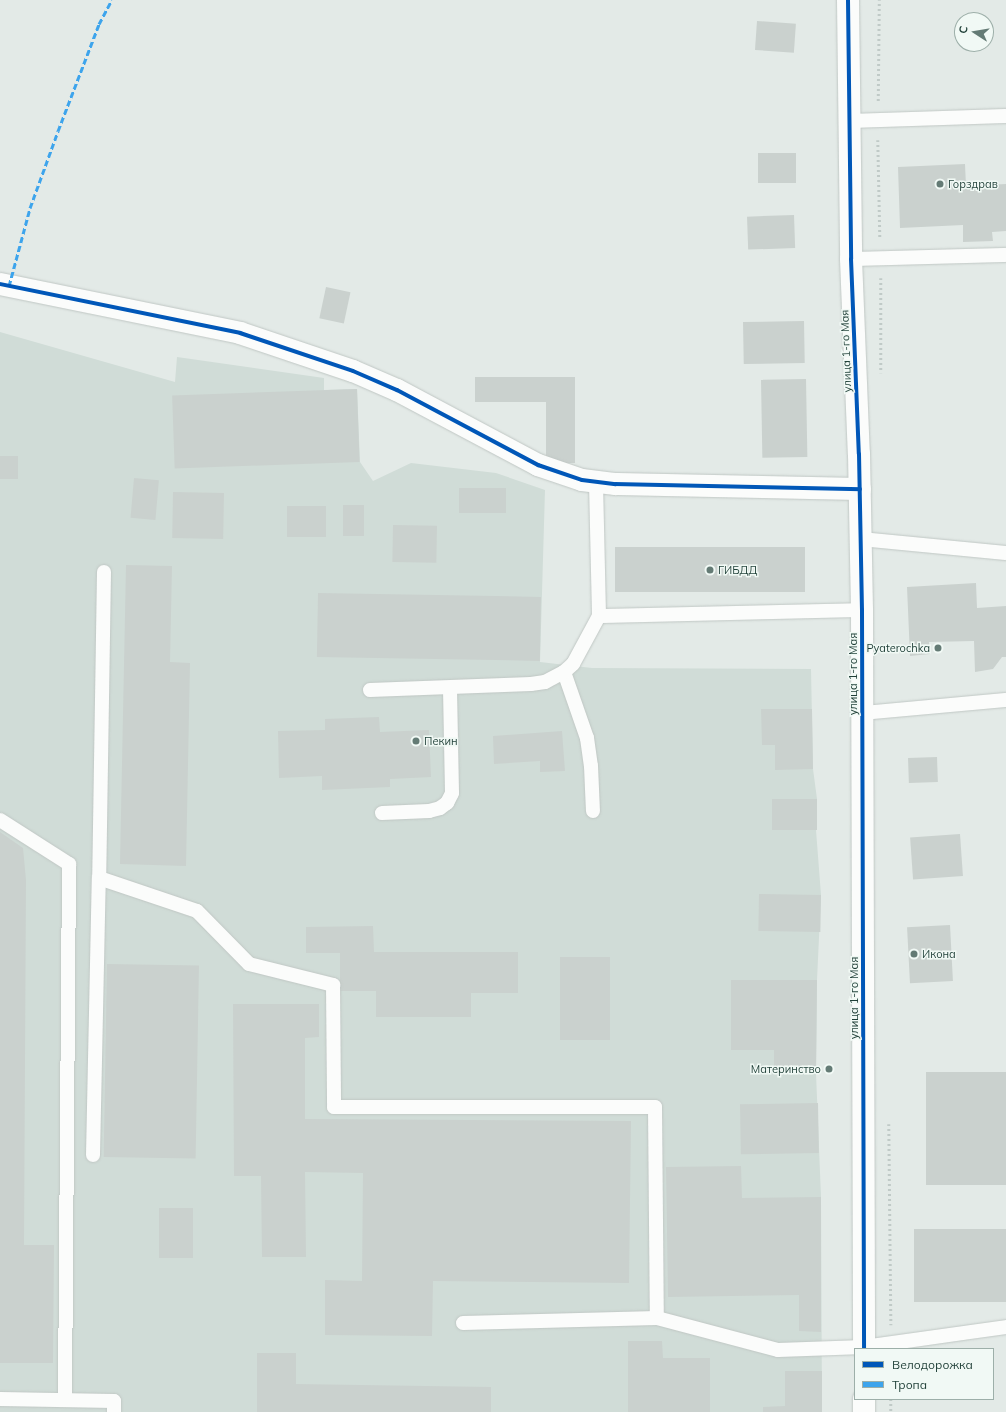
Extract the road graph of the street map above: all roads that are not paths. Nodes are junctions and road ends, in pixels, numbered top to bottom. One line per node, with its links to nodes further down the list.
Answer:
1 (848, 0): 3 (street, улица 1-го Мая)
2 (1006, 116): 3 (lane)
3 (849, 121): 5 (street, улица 1-го Мая)
4 (1006, 255): 5 (lane)
5 (851, 259): 8 (street, улица 1-го Мая)
6 (0, 284): 7 (street)
7 (596, 482): 8 (street); 13 (lane)
8 (860, 489): 9 (street, улица 1-го Мая)
9 (860, 539): 10 (lane); 12 (street, улица 1-го Мая)
10 (1006, 553)
11 (104, 572): 22 (lane)
12 (862, 610): 13 (lane); 18 (street, улица 1-го Мая)
13 (599, 616): 14 (lane)
14 (564, 672): 15 (lane); 19 (lane)
15 (450, 688): 16 (lane); 20 (lane)
16 (370, 690)
17 (1006, 700): 18 (lane)
18 (863, 713): 28 (street, улица 1-го Мая)
19 (593, 811)
20 (382, 813)
21 (0, 820): 30 (lane)
22 (99, 878): 23 (lane); 24 (lane)
23 (93, 1155)
24 (657, 1318): 25 (lane); 27 (lane)
25 (463, 1323)
26 (1006, 1327): 28 (lane)
27 (854, 1348)
28 (864, 1348)
29 (0, 1399): 30 (lane)
30 (65, 1400): 32 (lane)
31 (864, 1400): 33 (street)
32 (114, 1412)
33 (864, 1412)

